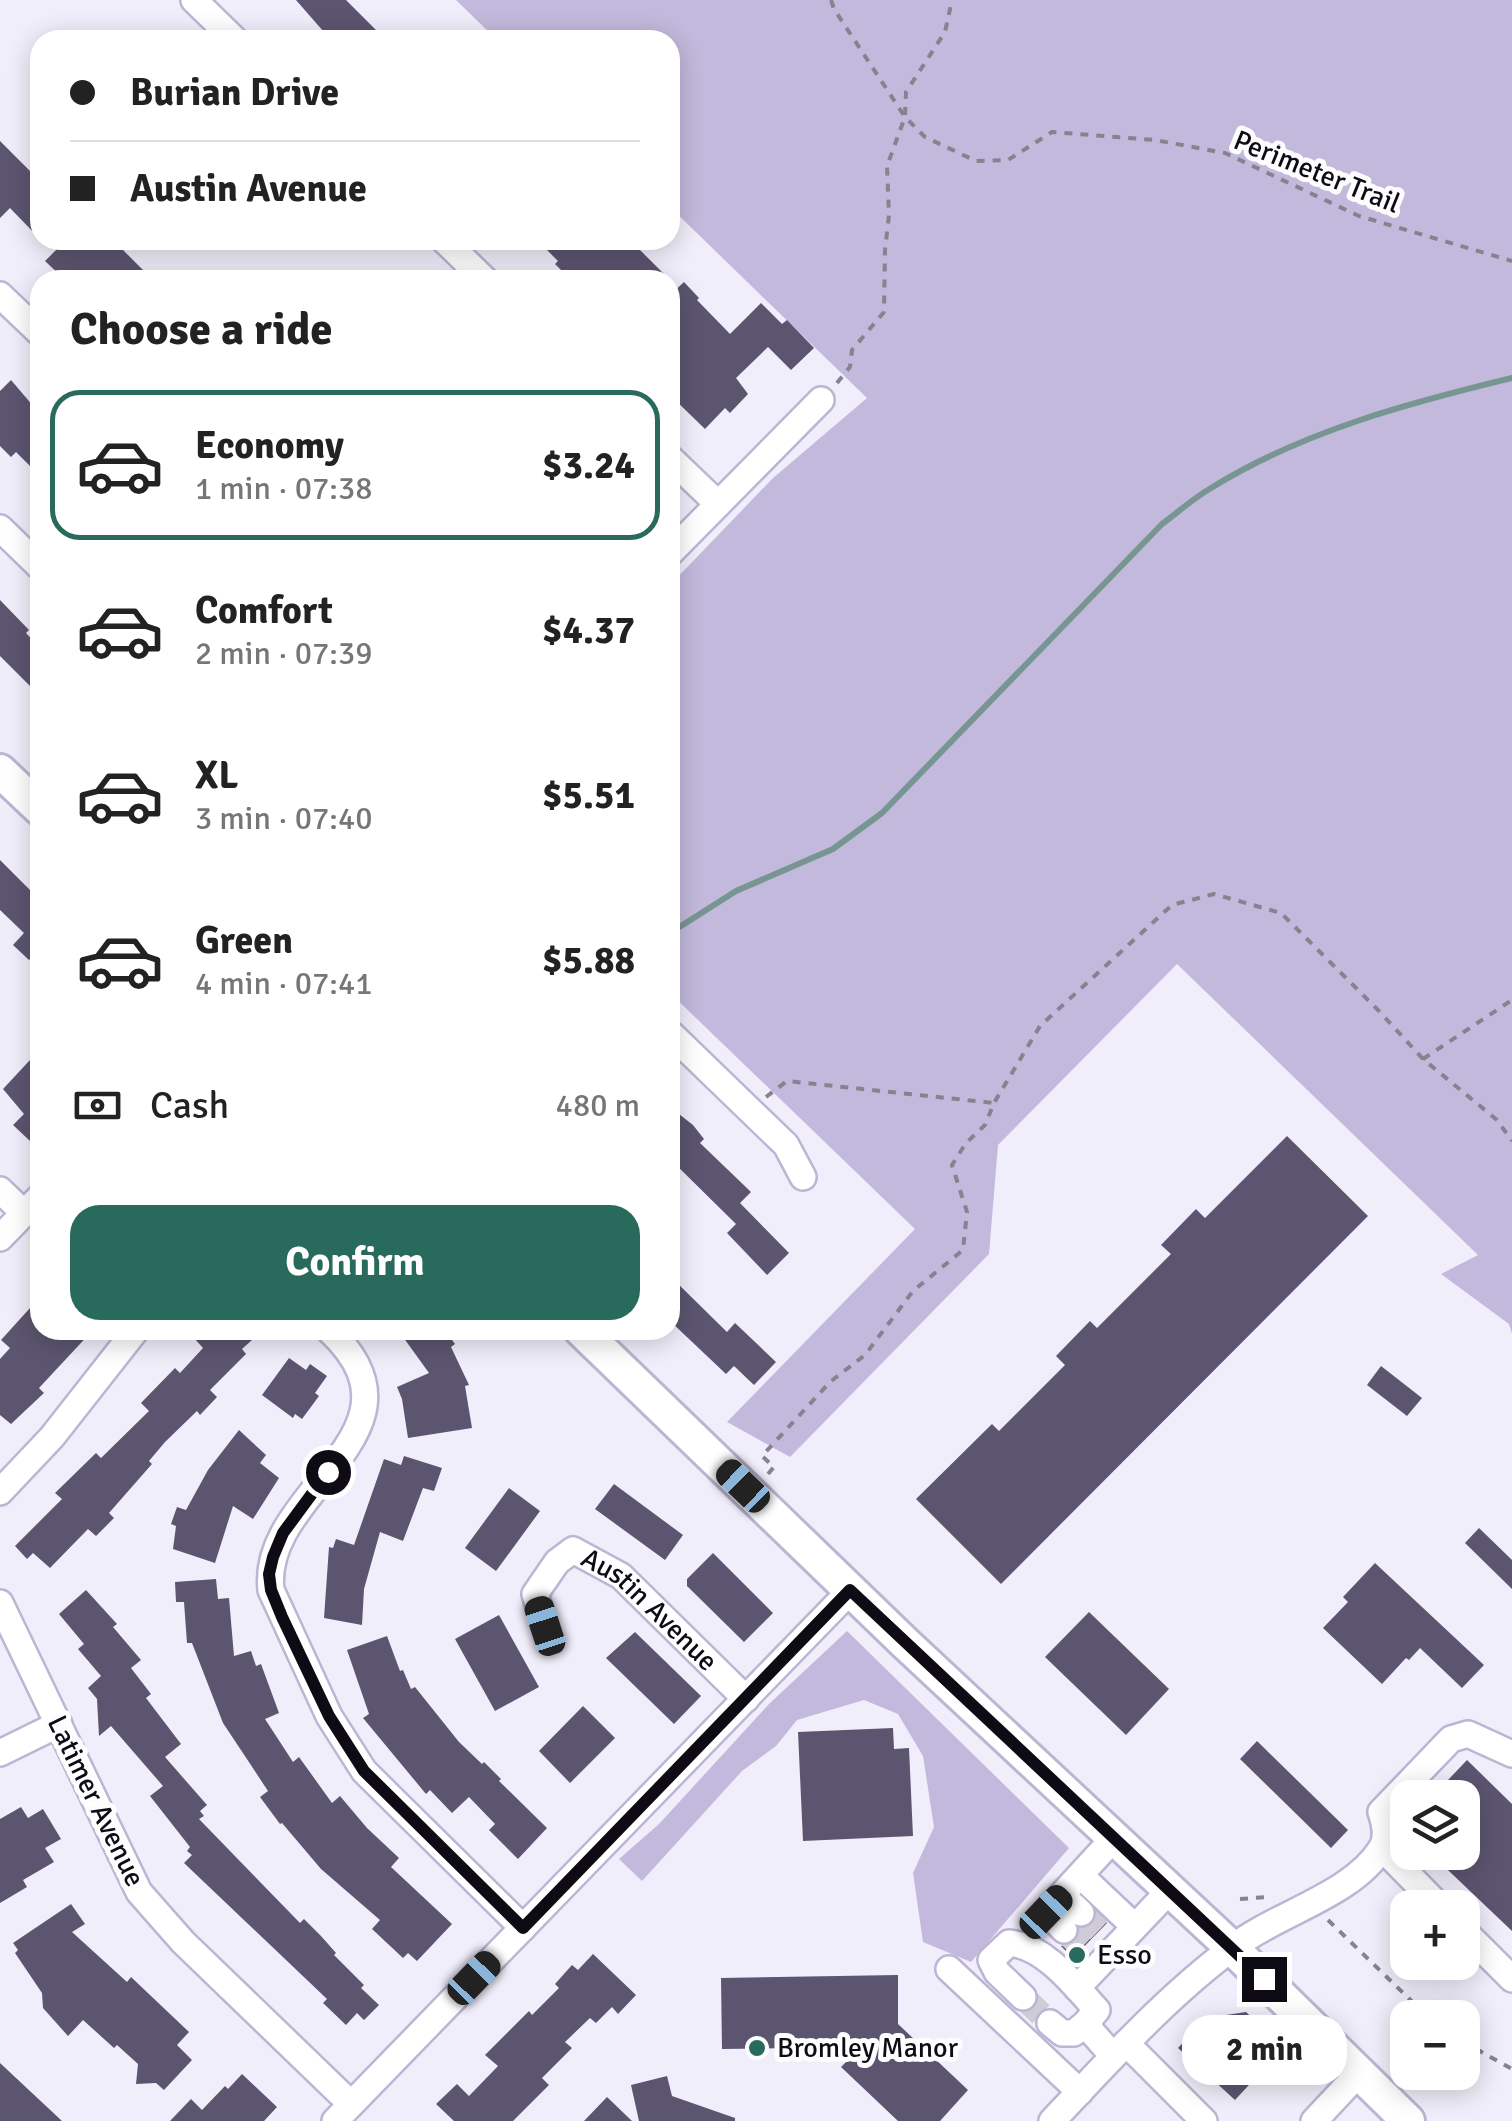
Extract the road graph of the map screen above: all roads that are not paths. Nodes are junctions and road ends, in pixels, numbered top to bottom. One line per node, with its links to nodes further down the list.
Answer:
1 (194, 0): 2 (street)
2 (226, 30)
3 (454, 250): 4 (street)
4 (475, 270)
5 (0, 295): 6 (street)
6 (30, 324)
7 (821, 400): 9 (street)
8 (680, 468): 9 (street)
9 (718, 504): 11 (street)
10 (0, 528): 12 (street)
11 (680, 543)
12 (30, 557)
13 (0, 771): 14 (main road)
14 (30, 800)
15 (680, 1043): 16 (street)
16 (803, 1177)
17 (0, 1190): 18 (street)
18 (30, 1204)
19 (30, 1207): 20 (street)
20 (0, 1238)
21 (128, 1340): 24 (street)
22 (338, 1340): 37 (street)
23 (591, 1340): 25 (main road)
24 (0, 1492)
25 (850, 1590): 28 (street); 32 (main road)
26 (0, 1603): 29 (street, Latimer Avenue)
27 (545, 1626): 28 (street, Austin Avenue)
28 (746, 1698): 37 (street)
29 (59, 1724): 30 (street); 50 (street, Latimer Avenue)
30 (0, 1752)
31 (1512, 1754): 33 (street)
32 (1114, 1838): 34 (street); 35 (main road)
33 (1382, 1848): 36 (street); 40 (street)
34 (1081, 1876): 38 (street); 38 (street)
35 (1170, 1890): 38 (street); 40 (main road)
36 (1423, 1890)
37 (523, 1928): 50 (street)
38 (1093, 1932): 43 (street)
39 (1480, 1947): 42 (street)
40 (1232, 1948): 47 (street); 48 (main road)
41 (949, 1970): 49 (street)
42 (1512, 1979)
43 (1077, 1988): 44 (street); 46 (street)
44 (1023, 1997)
45 (1050, 2023): 46 (street)
46 (1085, 2024): 47 (street)
47 (1120, 2050): 49 (street); 52 (street)
48 (1358, 2073): 53 (street); 54 (main road)
49 (1080, 2092): 51 (street)
50 (343, 2112)
51 (1052, 2121)
52 (1204, 2121)
53 (1314, 2121)
54 (1408, 2121)

